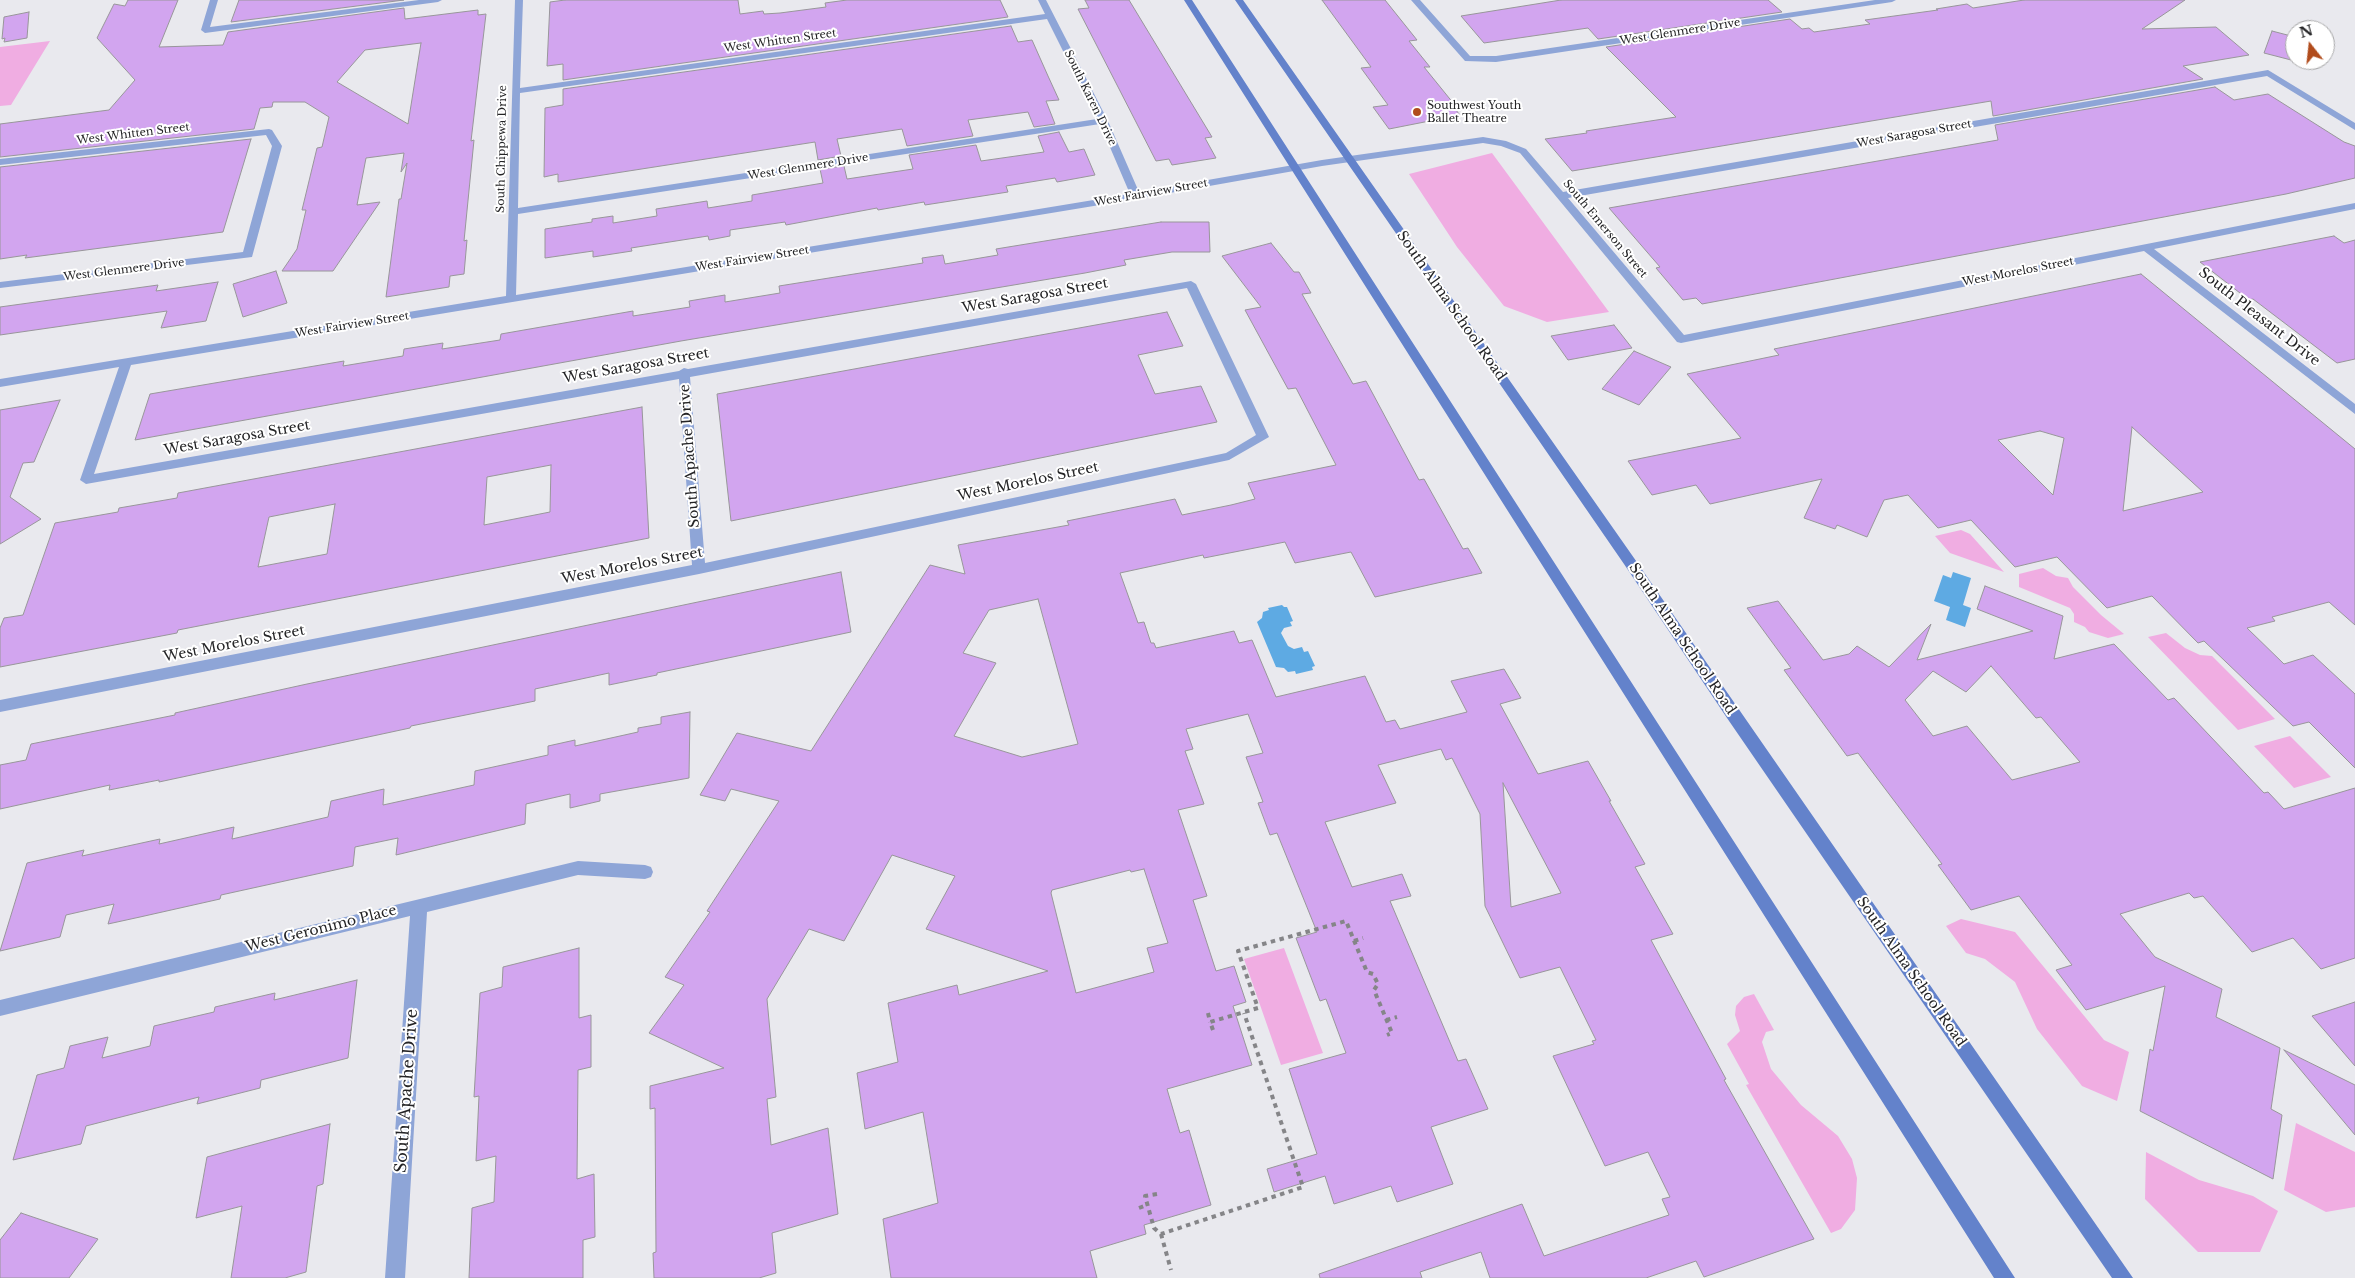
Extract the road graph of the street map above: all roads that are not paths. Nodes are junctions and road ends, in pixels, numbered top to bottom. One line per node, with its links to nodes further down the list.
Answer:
1 (214, 0): 2 (street)
2 (438, 0)
3 (519, 0): 10 (street, South Chippewa Drive)
4 (1042, 0): 9 (street, South Karen Drive)
5 (1188, 0): 16 (main road)
6 (1239, 0): 14 (main road, South Alma School Road)
7 (1415, 0): 8 (street, West Glenmere Drive)
8 (1892, 0)
9 (1049, 16): 10 (street, West Whitten Street); 11 (street, South Karen Drive)
10 (515, 91): 20 (street, South Chippewa Drive)
11 (1103, 121): 17 (street, South Karen Drive); 20 (street, West Glenmere Drive)
12 (2355, 127): 18 (street, West Saragosa Street)
13 (1503, 143): 14 (street, West Fairview Street); 18 (street, South Emerson Street)
14 (1349, 160): 16 (street, West Fairview Street); 38 (main road, South Alma School Road)
15 (0, 162): 22 (street, West Whitten Street)
16 (1296, 168): 17 (street, West Fairview Street); 37 (main road)
17 (1136, 196): 24 (street, West Fairview Street)
18 (1560, 196): 25 (street, South Emerson Street)
19 (2355, 206): 21 (street, West Morelos Street)
20 (514, 212): 24 (street, South Chippewa Drive)
21 (2145, 247): 25 (street, West Morelos Street); 29 (street, South Pleasant Drive)
22 (248, 255): 23 (street, West Glenmere Drive)
23 (0, 285)
24 (512, 298): 26 (street, West Fairview Street)
25 (1681, 338)
26 (126, 362): 27 (street, West Saragosa Street); 28 (street, West Fairview Street)
27 (684, 372): 30 (street, West Saragosa Street); 31 (street, South Apache Drive)
28 (0, 384)
29 (2353, 407)
30 (1263, 437): 31 (street, West Morelos Street)
31 (699, 569): 32 (street, West Morelos Street)
32 (0, 706)
33 (645, 872): 34 (street, West Geronimo Place)
34 (419, 905): 35 (street, West Geronimo Place); 36 (street, South Apache Drive)
35 (0, 1008)
36 (395, 1278)
37 (2005, 1278)
38 (2123, 1278)

